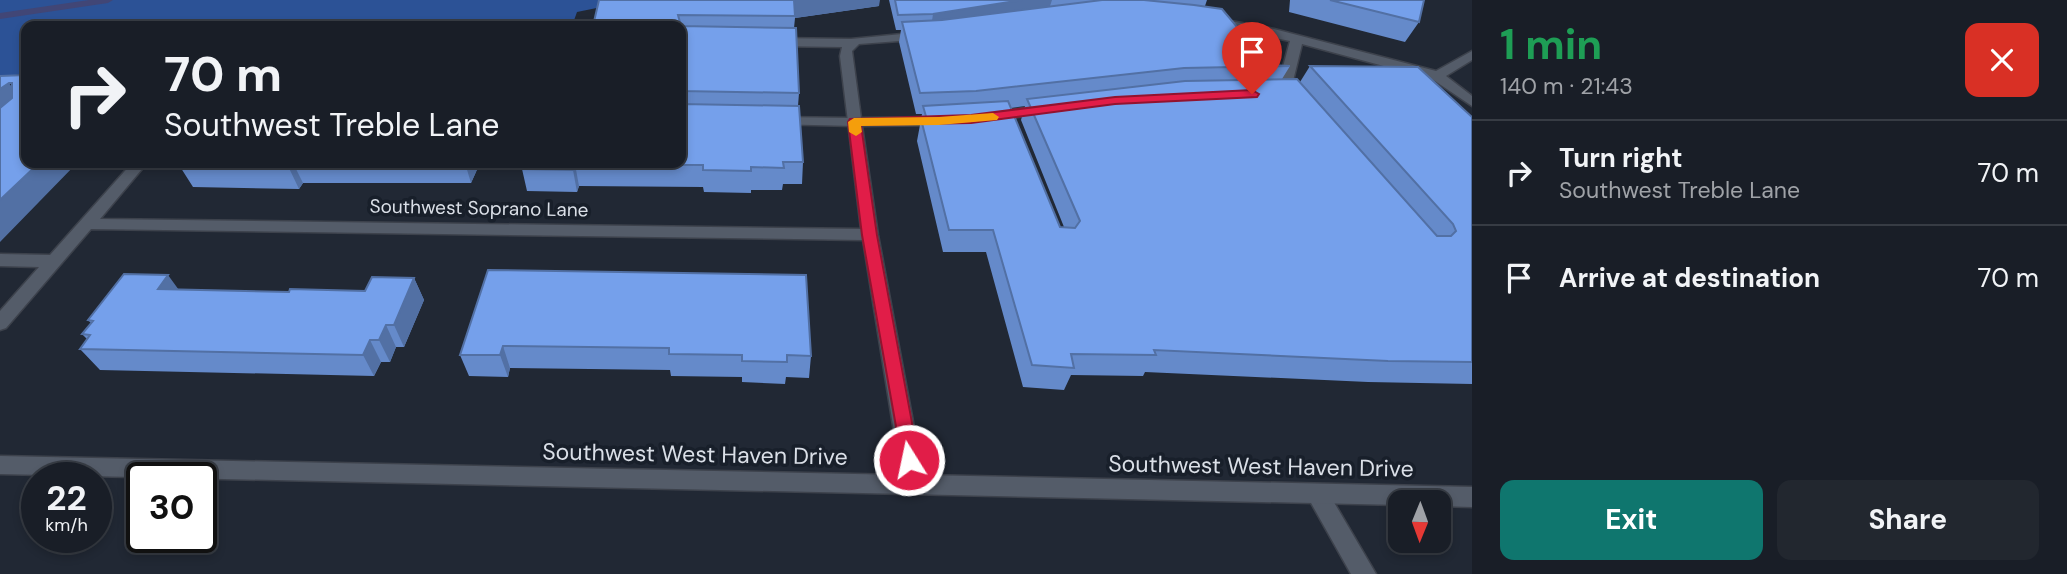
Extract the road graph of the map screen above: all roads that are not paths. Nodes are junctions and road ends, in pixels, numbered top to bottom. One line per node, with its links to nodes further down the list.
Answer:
1 (1194, 19): 3 (street)
2 (936, 35): 5 (street)
3 (1297, 39): 7 (street); 8 (street)
4 (760, 42): 5 (street)
5 (851, 43): 12 (street)
6 (1472, 55): 7 (street)
7 (1437, 76): 9 (street)
8 (1268, 94)
9 (1472, 102)
10 (1063, 107): 12 (street)
11 (761, 120): 12 (street)
12 (854, 122): 15 (street)
13 (136, 168): 14 (street)
14 (87, 224): 15 (street, Southwest Soprano Lane); 17 (street)
15 (870, 235): 20 (street)
16 (0, 260): 17 (street)
17 (54, 261): 18 (street)
18 (0, 323)
19 (0, 465): 20 (street, Southwest West Haven Drive)
20 (914, 486): 21 (street, Southwest West Haven Drive)
21 (1317, 494): 22 (street, Southwest West Haven Drive); 23 (street)
22 (1472, 497)
23 (1364, 574)

